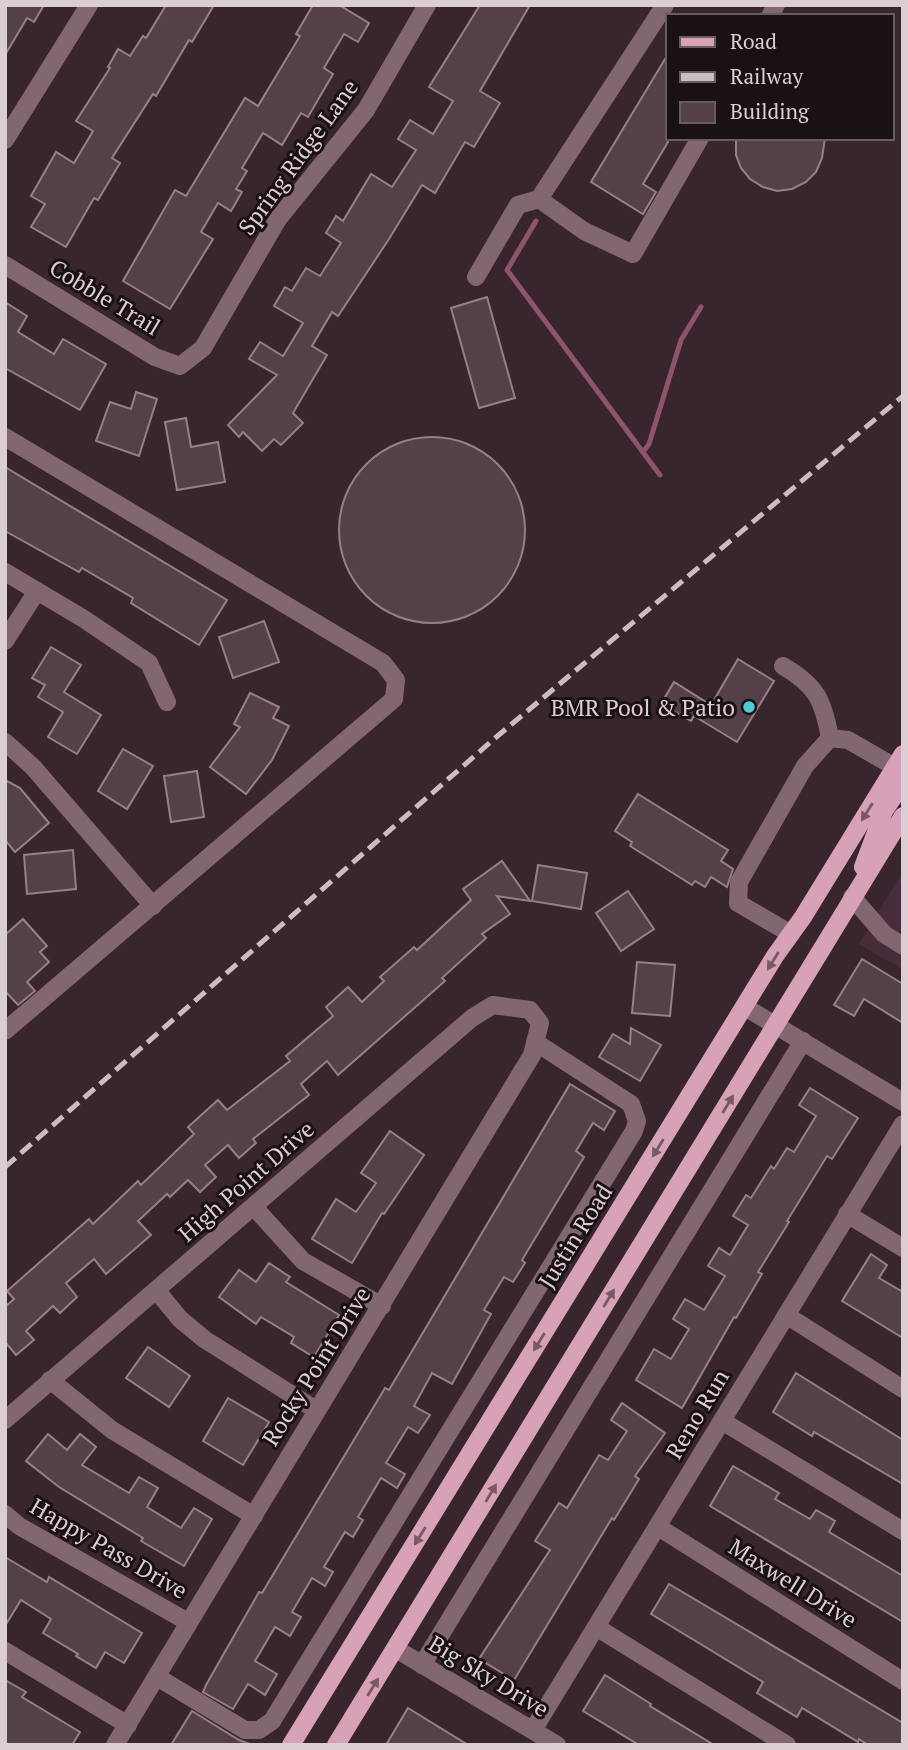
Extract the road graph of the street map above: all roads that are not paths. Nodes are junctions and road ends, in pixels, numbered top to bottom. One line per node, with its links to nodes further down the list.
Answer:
1 (89, 5): 4 (street)
2 (427, 5): 9 (street, Spring Ridge Lane)
3 (665, 5): 6 (street)
4 (5, 140)
5 (699, 140): 6 (street)
6 (539, 199): 8 (street)
7 (5, 265): 9 (street, Cobble Trail)
8 (475, 277)
9 (180, 366)
10 (5, 437): 21 (street)
11 (5, 572): 12 (street)
12 (37, 592): 13 (street); 15 (street)
13 (5, 641)
14 (783, 666): 16 (street)
15 (167, 702)
16 (830, 738): 18 (street); 22 (street)
17 (5, 742): 21 (street)
18 (899, 760): 20 (main road); 22 (main road, Justin Road, one-way to 22)
19 (903, 816): 20 (main road)
20 (852, 897): 23 (street); 25 (main road)
21 (153, 906): 26 (street)
22 (791, 934): 24 (main road, Justin Road, one-way to 24)
23 (903, 946)
24 (745, 1007): 25 (street); 56 (main road, Justin Road, one-way to 56)
25 (776, 1025): 27 (street); 48 (main road, one-way to 25)
26 (5, 1031)
27 (803, 1041): 29 (street); 50 (street)
28 (535, 1042): 31 (street, High Point Drive); 35 (street, Rocky Point Drive); 51 (street)
29 (903, 1102)
30 (903, 1124): 32 (street, Reno Run)
31 (254, 1207): 34 (street, High Point Drive); 35 (street)
32 (847, 1214): 33 (street); 36 (street, Reno Run)
33 (903, 1248)
34 (158, 1291): 37 (street, High Point Drive); 39 (street)
35 (382, 1306): 39 (street, Rocky Point Drive)
36 (786, 1315): 38 (street); 41 (street, Reno Run)
37 (50, 1380): 40 (street, High Point Drive); 43 (street)
38 (903, 1389)
39 (316, 1410): 43 (street, Rocky Point Drive)
40 (5, 1420)
41 (722, 1421): 44 (street, Reno Run); 45 (street)
42 (5, 1514): 46 (street, Happy Pass Drive)
43 (254, 1516): 46 (street, Rocky Point Drive)
44 (658, 1527): 47 (street, Reno Run); 52 (street, Maxwell Drive)
45 (903, 1531)
46 (188, 1622): 51 (street, Rocky Point Drive)
47 (596, 1627): 54 (street, Reno Run); 59 (street)
48 (396, 1649): 50 (street, Big Sky Drive); 57 (main road, one-way to 48)
49 (5, 1651): 53 (street)
50 (422, 1665): 54 (street, Big Sky Drive)
51 (156, 1677): 53 (street, Rocky Point Drive)
52 (903, 1681)
53 (128, 1726): 55 (street, Rocky Point Drive)
54 (533, 1730): 58 (street, Big Sky Drive)
55 (116, 1745)
56 (291, 1745)
57 (336, 1745)
58 (557, 1745)
59 (787, 1745)

